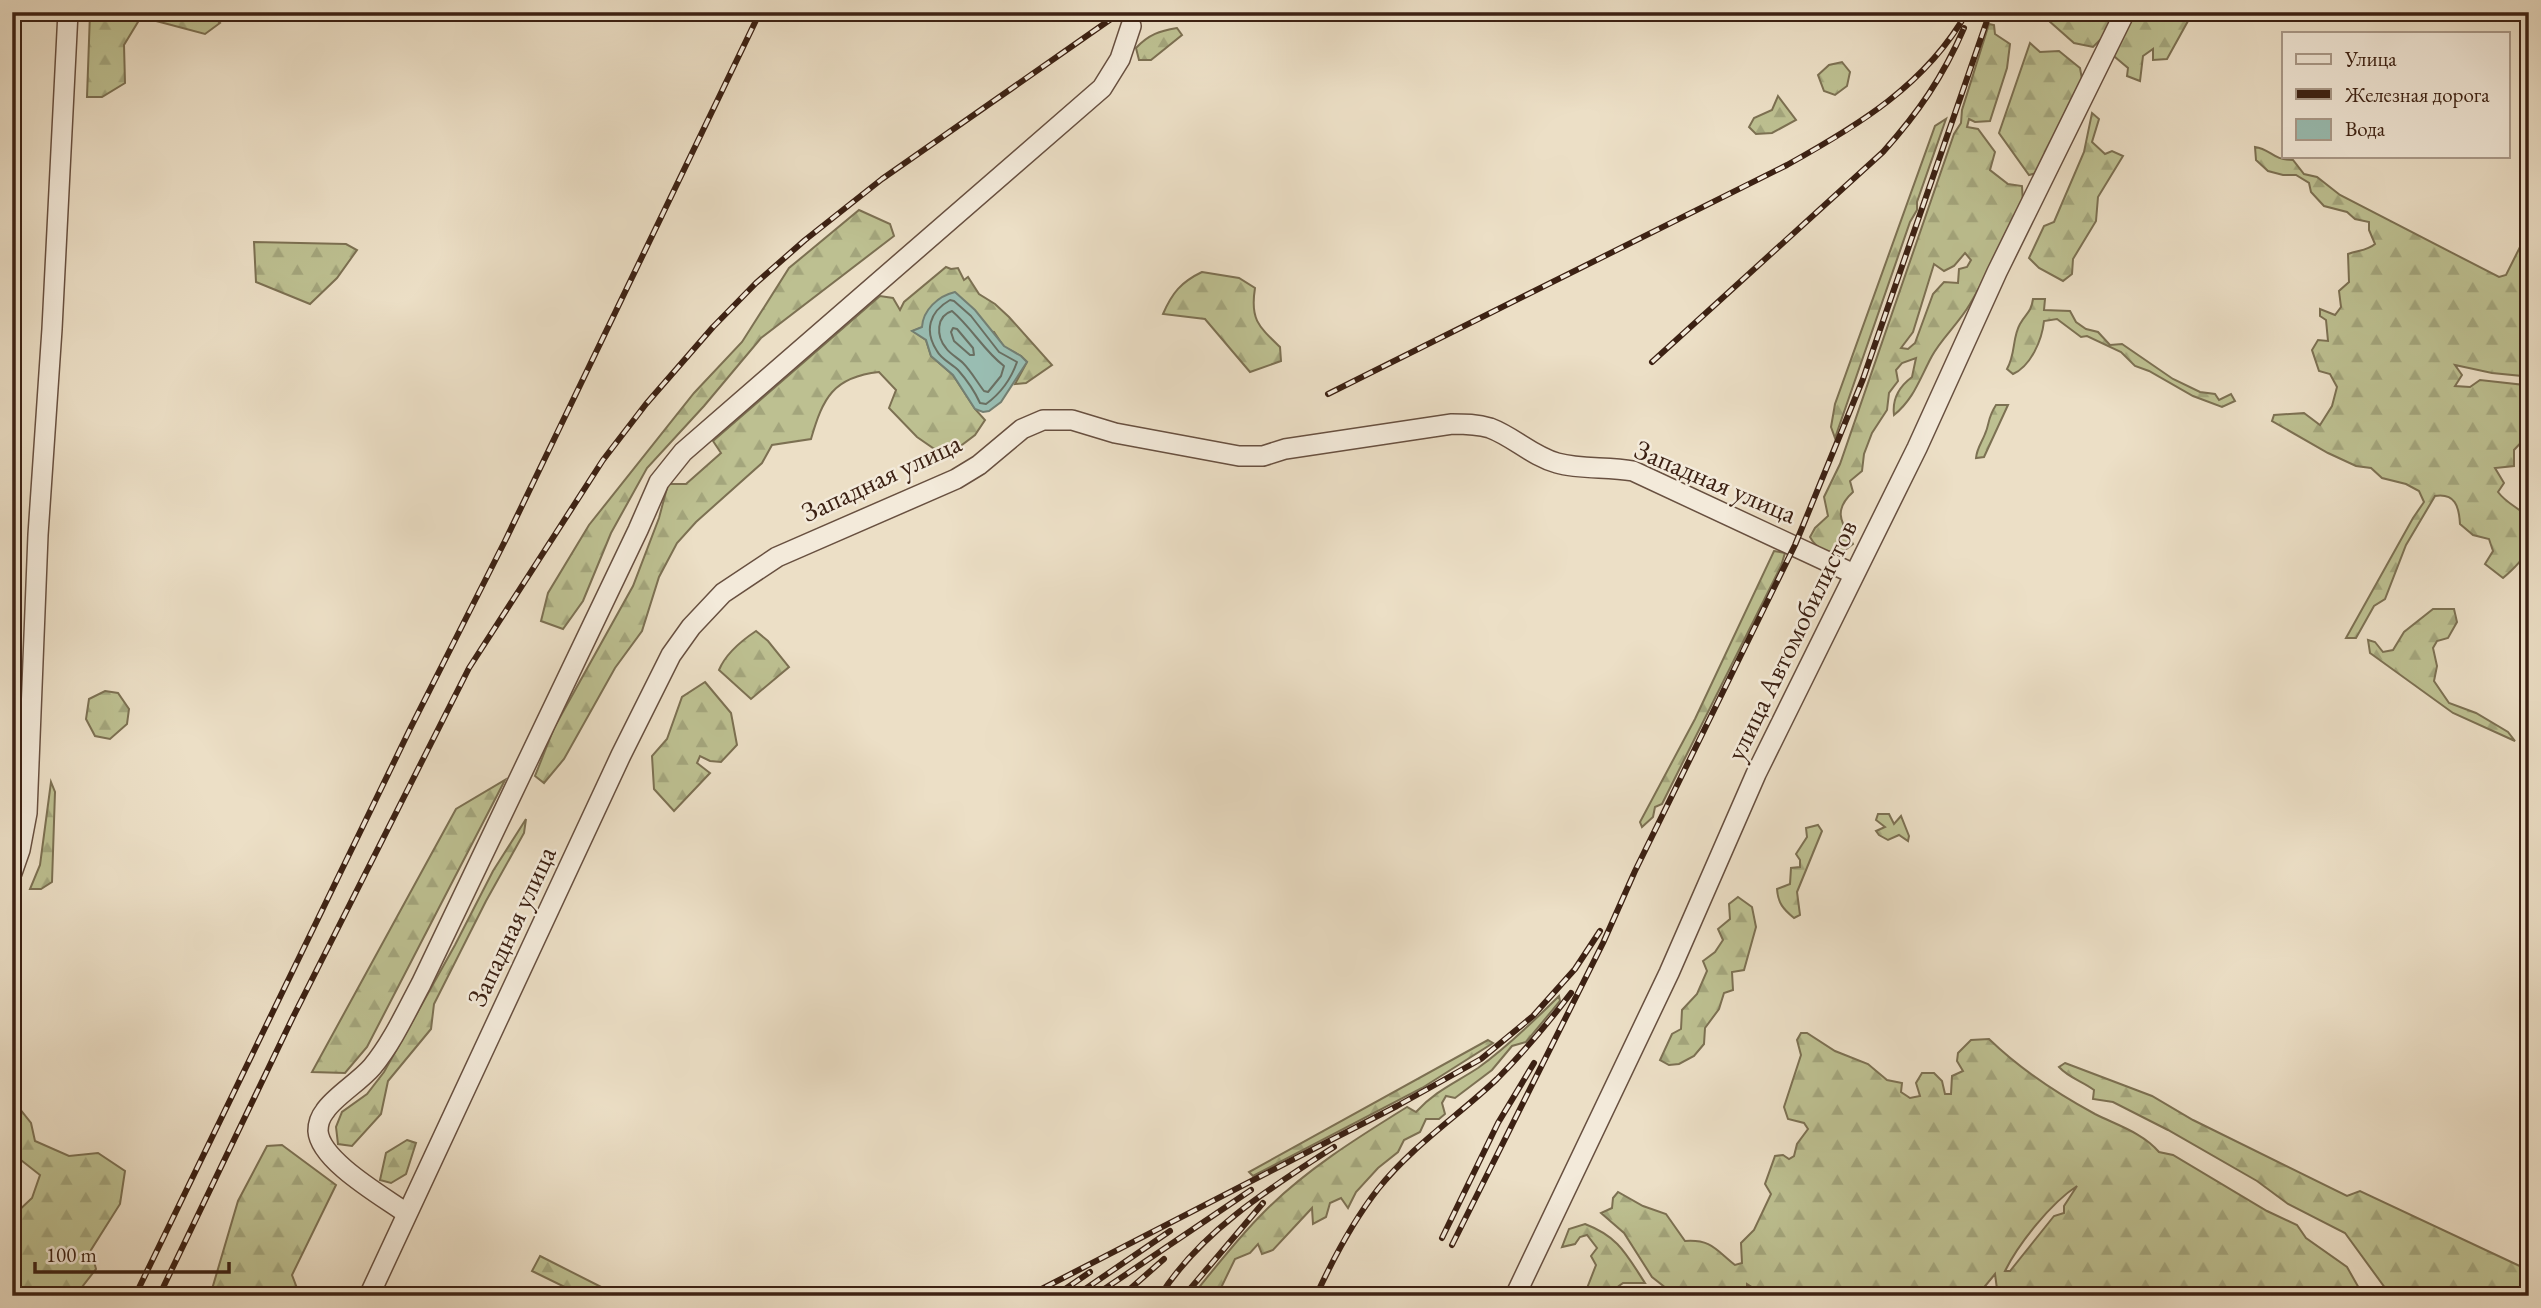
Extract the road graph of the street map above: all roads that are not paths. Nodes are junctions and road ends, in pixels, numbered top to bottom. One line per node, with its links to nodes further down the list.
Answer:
1 (68, 12): 5 (street)
2 (2124, 12): 4 (street, улица Автомобилистов)
3 (1132, 26): 6 (street)
4 (1854, 573): 6 (street, Западная улица); 8 (street, улица Автомобилистов)
5 (12, 873)
6 (406, 1213): 7 (street, Западная улица)
7 (369, 1296)
8 (1515, 1296)

